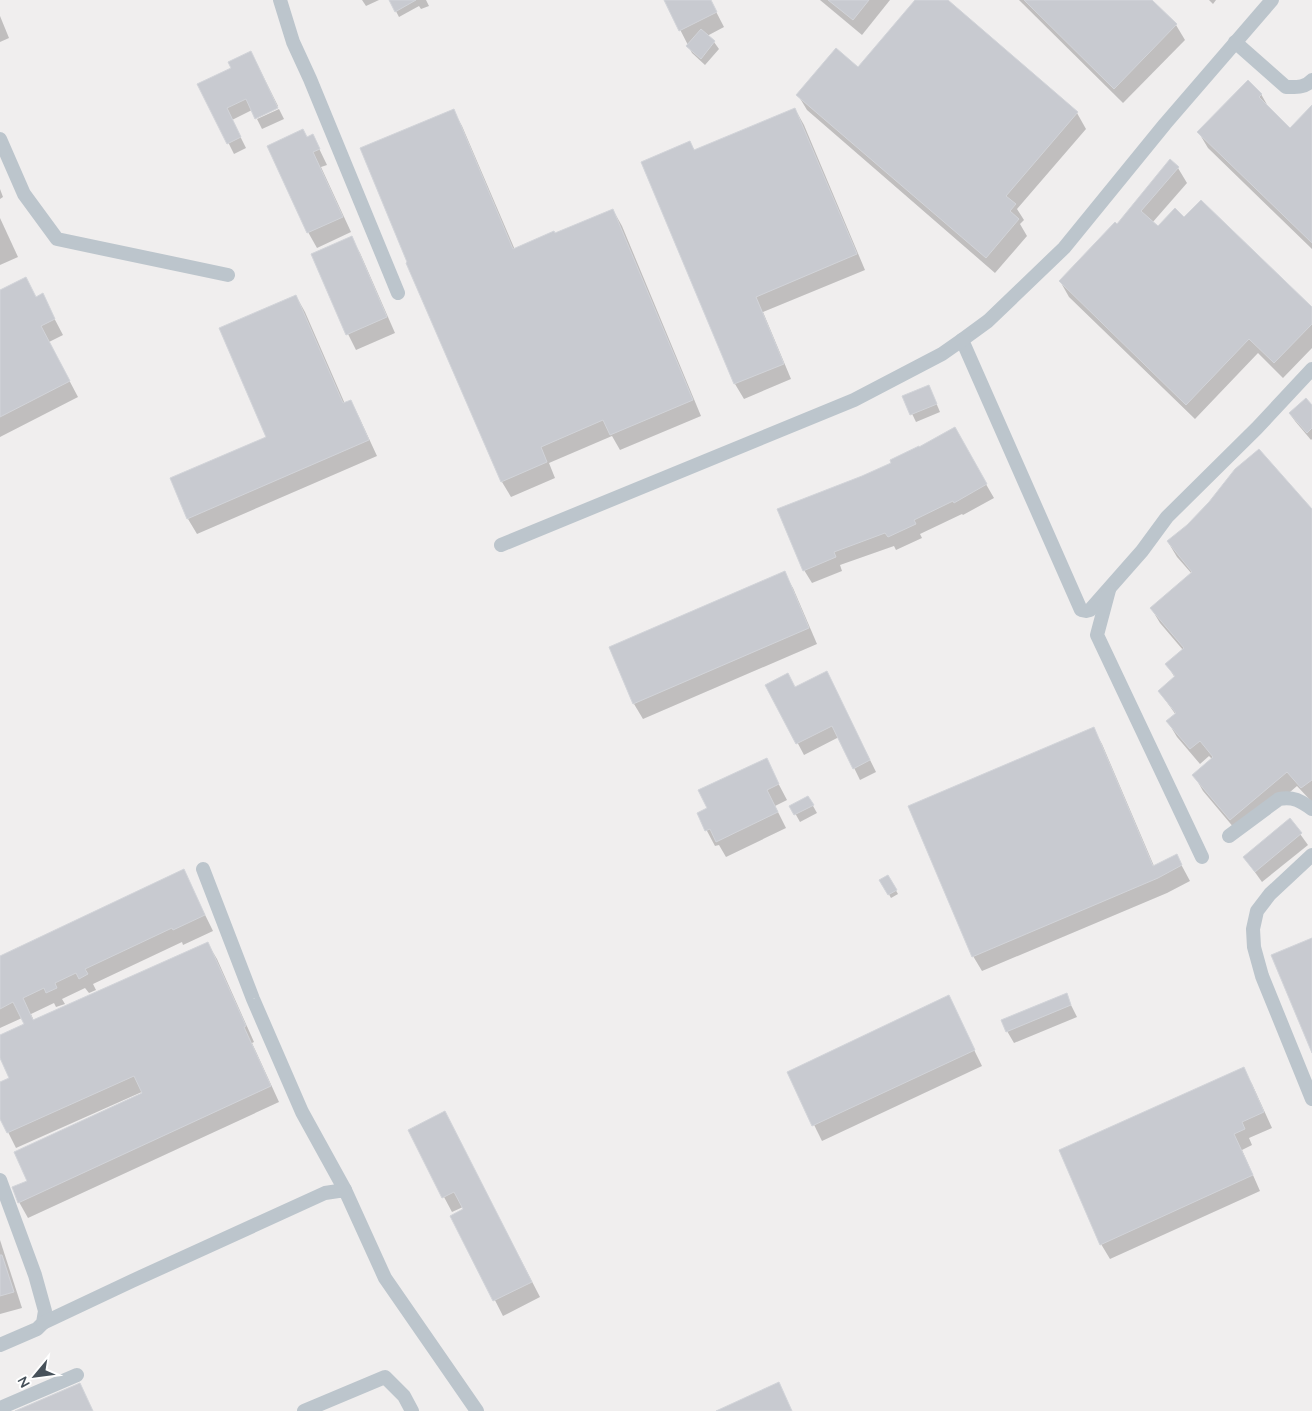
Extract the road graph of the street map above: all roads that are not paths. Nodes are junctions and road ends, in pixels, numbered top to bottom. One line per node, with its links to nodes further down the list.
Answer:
1 (280, 0): 7 (street)
2 (1272, 0): 3 (street)
3 (1235, 42): 4 (street); 8 (street)
4 (1312, 80)
5 (1, 141): 6 (street)
6 (228, 275)
7 (398, 293)
8 (962, 340): 10 (street); 11 (street)
9 (1312, 369): 11 (street)
10 (501, 545)
11 (1109, 590): 15 (street)
12 (1312, 809): 13 (street)
13 (1229, 836)
14 (1312, 855): 17 (street)
15 (1202, 857)
16 (203, 869): 19 (street)
17 (1312, 1099)
18 (0, 1180): 20 (street)
19 (345, 1190): 20 (street); 26 (street)
20 (43, 1324): 21 (street)
21 (0, 1345)
22 (77, 1375): 23 (street)
23 (0, 1408)
24 (304, 1411): 25 (street)
25 (412, 1411)
26 (477, 1411)

